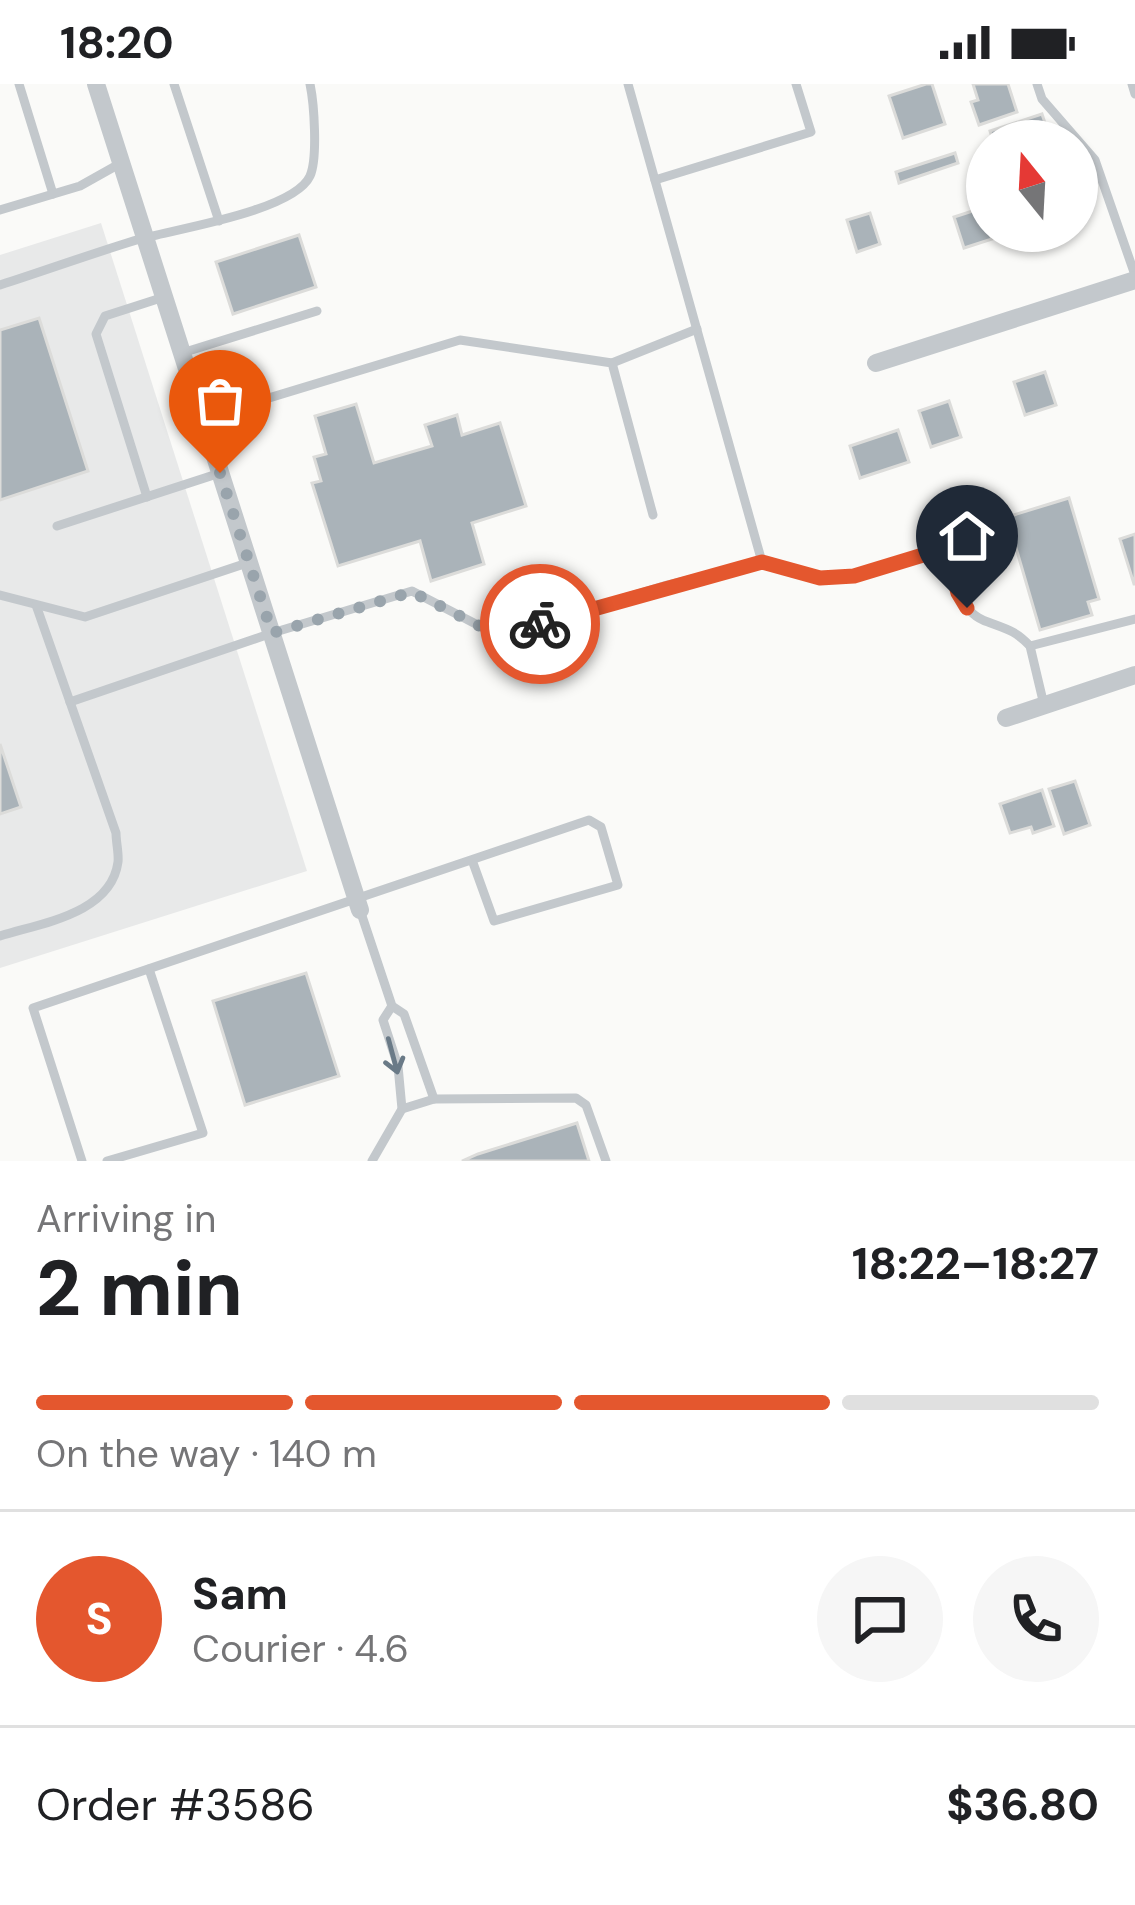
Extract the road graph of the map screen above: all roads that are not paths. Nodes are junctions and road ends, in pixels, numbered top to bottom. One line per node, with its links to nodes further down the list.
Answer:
1 (19, 84): 12 (lane)
2 (96, 84): 10 (street)
3 (174, 84): 14 (lane)
4 (310, 84): 14 (lane)
5 (628, 84): 11 (lane)
6 (796, 84): 11 (lane)
7 (1037, 84): 16 (lane)
8 (1132, 84): 9 (lane)
9 (1135, 94)
10 (122, 163): 12 (lane); 15 (street)
11 (655, 180): 20 (lane)
12 (53, 194): 13 (lane)
13 (0, 209)
14 (219, 221): 15 (lane)
15 (145, 238): 17 (lane); 18 (street)
16 (1135, 278): 23 (street)
17 (0, 285)
18 (164, 297): 21 (street); 26 (lane)
19 (317, 311): 21 (lane)
20 (697, 329): 22 (lane); 30 (lane)
21 (182, 352): 24 (street)
22 (612, 363): 24 (lane); 27 (lane)
23 (876, 363)
24 (203, 418): 25 (street)
25 (220, 473): 26 (lane); 29 (street)
26 (146, 497): 28 (lane)
27 (653, 515)
28 (57, 526)
29 (249, 562): 32 (lane); 34 (street)
30 (762, 562): 34 (lane); 35 (lane)
31 (0, 596): 32 (lane)
32 (36, 605): 37 (lane)
33 (1134, 623): 35 (lane)
34 (272, 633): 37 (lane); 41 (street)
35 (1030, 646): 38 (lane)
36 (1135, 675): 38 (street)
37 (70, 702): 42 (lane)
38 (1044, 706): 39 (street)
39 (1006, 718)
40 (472, 860): 40 (lane); 41 (lane)
41 (358, 904): 43 (lane); 44 (lane)
42 (0, 936)
43 (149, 969): 47 (lane); 48 (lane)
44 (392, 1006): 45 (lane); 46 (lane, one-way to 46)
45 (434, 1099): 46 (lane); 50 (lane)
46 (402, 1109): 49 (lane)
47 (82, 1161)
48 (107, 1161)
49 (372, 1161)
50 (606, 1161)

